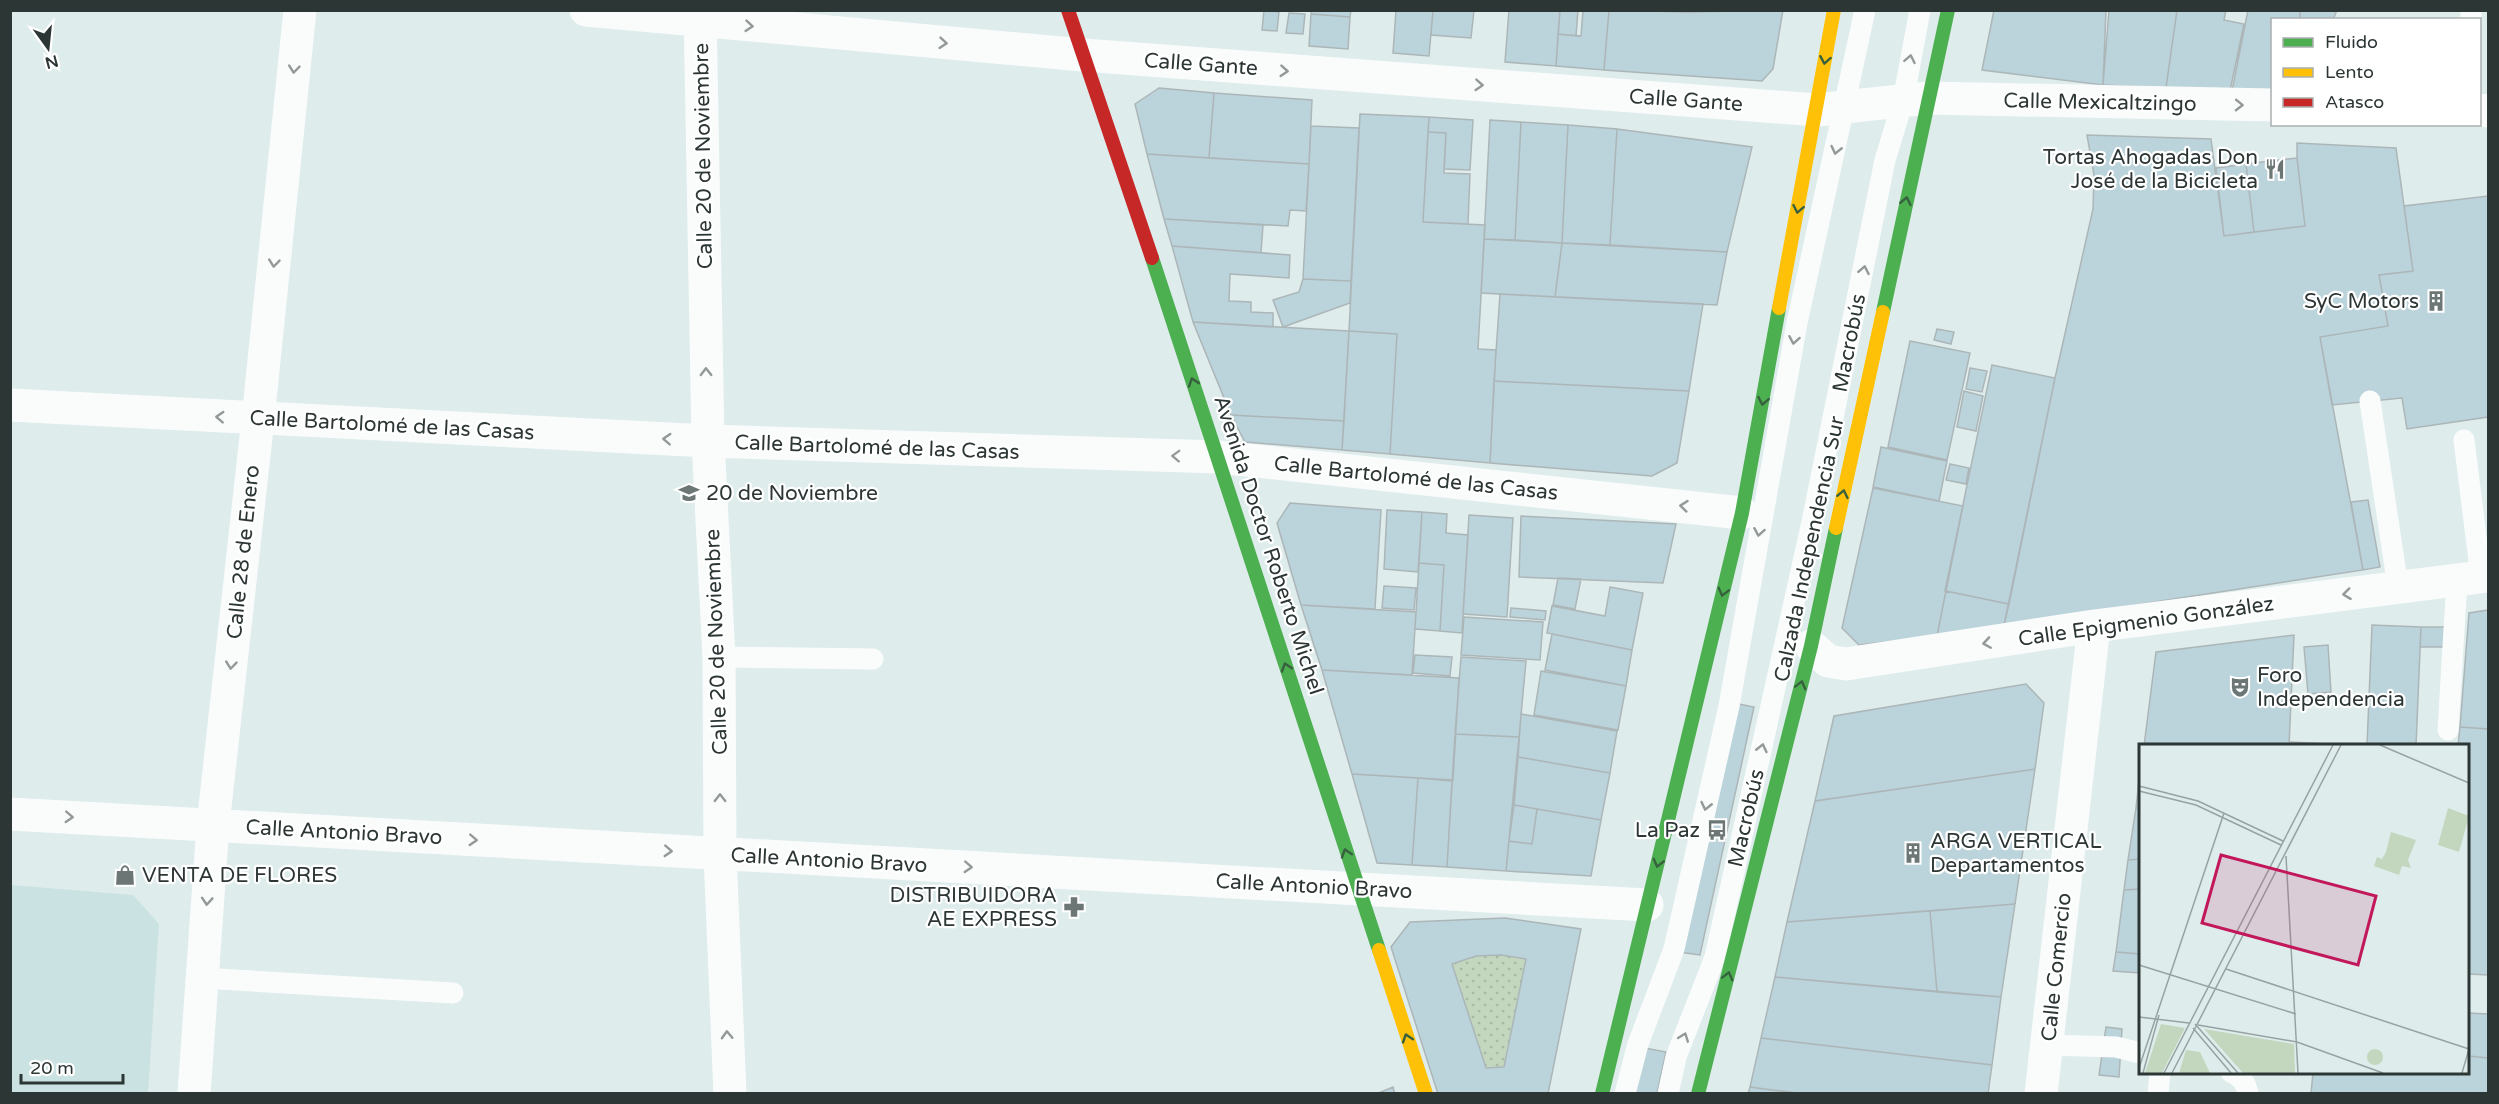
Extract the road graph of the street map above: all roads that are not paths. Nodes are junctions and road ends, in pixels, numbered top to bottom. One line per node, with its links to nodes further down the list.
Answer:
1 (300, 10): 15 (street, Calle 28 de Enero, one-way to 15)
2 (586, 10): 8 (street, Calle Gante)
3 (1068, 10): 9 (main road, Avenida Doctor Roberto Michel)
4 (1834, 10): 12 (main road, one-way to 12)
5 (1865, 10): 12 (lane, Macrobús)
6 (1920, 10): 10 (lane, Macrobús, one-way to 6)
7 (1948, 10): 10 (main road, Calzada Independencia Sur)
8 (700, 16): 9 (street, Calle Gante, one-way to 9); 17 (street, Calle 20 de Noviembre, one-way to 8)
9 (1083, 56): 12 (street, Calle Gante, one-way to 12); 18 (main road, Avenida Doctor Roberto Michel, one-way to 9)
10 (1915, 99): 11 (street, Calle Mexicaltzingo, one-way to 11); 12 (street, Calle Gante); 23 (main road, Calzada Independencia Sur, one-way to 10); 43 (lane, Macrobús, one-way to 10)
11 (2271, 105)
12 (1831, 109): 19 (main road, one-way to 19); 42 (lane, Macrobús, one-way to 42)
13 (2370, 401): 21 (lane)
14 (10, 405): 15 (street, Calle Bartolomé de las Casas, one-way to 14)
15 (258, 419): 17 (street, Calle Bartolomé de las Casas, one-way to 15); 28 (street, Calle 28 de Enero, one-way to 28)
16 (2464, 440): 20 (lane)
17 (708, 441): 18 (street, Calle Bartolomé de las Casas, one-way to 17); 24 (street, Calle 20 de Noviembre)
18 (1219, 458): 19 (street, Calle Bartolomé de las Casas, one-way to 18); 30 (main road, Avenida Doctor Roberto Michel, one-way to 18)
19 (1742, 513): 31 (main road, one-way to 31)
20 (2475, 577): 21 (street, Calle Epigmenio González); 26 (lane)
21 (2398, 587): 22 (street, Calle Epigmenio González, one-way to 22)
22 (2094, 626): 23 (street, Calle Epigmenio González, one-way to 23); 34 (street, Calle Comercio)
23 (1811, 646): 44 (main road, Calzada Independencia Sur, one-way to 23)
24 (719, 657): 25 (lane); 29 (street, Calle 20 de Noviembre, one-way to 24)
25 (873, 658)
26 (2448, 730)
27 (10, 814): 28 (street, Calle Antonio Bravo, one-way to 28)
28 (213, 825): 29 (street, Calle Antonio Bravo, one-way to 29); 32 (street, Calle 28 de Enero, one-way to 32)
29 (720, 854): 30 (street, Calle Antonio Bravo, one-way to 30); 39 (street, Calle 20 de Noviembre, one-way to 29)
30 (1358, 889): 31 (street, Calle Antonio Bravo); 40 (main road, Avenida Doctor Roberto Michel, one-way to 30)
31 (1647, 905): 41 (main road)
32 (201, 978): 33 (lane); 38 (street, Calle 28 de Enero)
33 (453, 993)
34 (2048, 1045): 35 (lane); 45 (street, Calle Comercio)
35 (2139, 1053)
36 (2160, 1074): 46 (lane)
37 (2235, 1074): 47 (lane)
38 (194, 1094)
39 (730, 1094)
40 (1426, 1094)
41 (1602, 1094)
42 (1625, 1094)
43 (1668, 1094)
44 (1698, 1094)
45 (2041, 1094)
46 (2158, 1094)
47 (2248, 1094)

